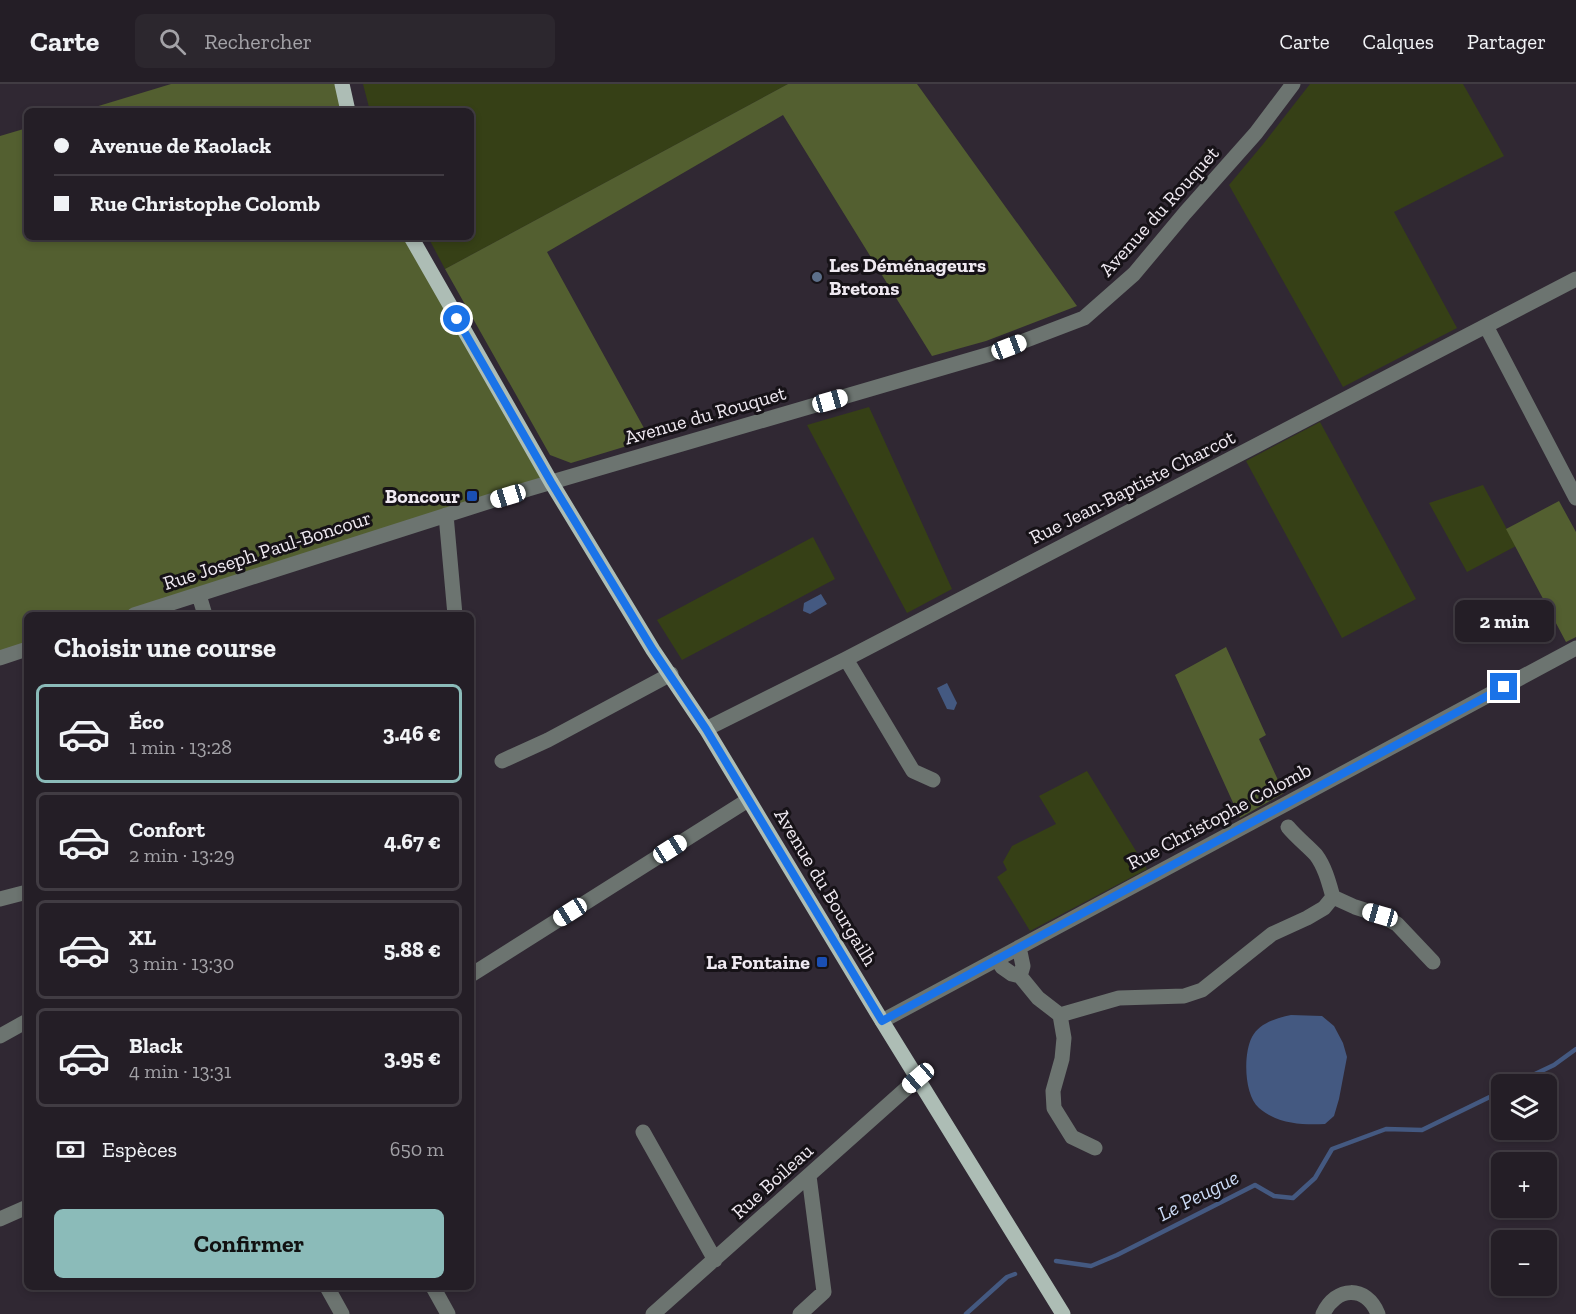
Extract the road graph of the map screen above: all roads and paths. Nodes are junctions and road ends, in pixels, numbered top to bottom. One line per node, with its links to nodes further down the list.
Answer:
1 (342, 84): 3 (main road)
2 (1293, 84): 7 (street, Avenue du Rouquet)
3 (347, 108)
4 (413, 240): 7 (main road, Avenue du Bourgailh)
5 (1576, 279): 6 (street, Rue Jean-Baptiste Charcot)
6 (1486, 326): 8 (street); 17 (street, Rue Jean-Baptiste Charcot)
7 (551, 482): 9 (street, Rue Joseph Paul-Boncour); 18 (main road, Avenue du Bourgailh)
8 (1576, 498)
9 (446, 515): 10 (street, Rue Joseph Paul-Boncour); 13 (street)
10 (199, 595): 11 (street, Rue Joseph Paul-Boncour); 12 (street)
11 (144, 612)
12 (204, 612)
13 (455, 612)
14 (1576, 648): 23 (street, Rue Christophe Colomb)
15 (24, 650): 16 (street)
16 (0, 658)
17 (846, 659): 19 (street, Rue Jean-Baptiste Charcot); 21 (street)
18 (670, 674): 19 (main road, Avenue du Bourgailh); 20 (street)
19 (706, 729): 22 (main road, Avenue du Bourgailh)
20 (502, 761)
21 (933, 780)
22 (748, 800): 32 (street); 35 (main road, Avenue du Bourgailh)
23 (1286, 803): 24 (street, Rue Christophe Colomb); 25 (street)
24 (1267, 814): 25 (street); 29 (street, Rue Christophe Colomb)
25 (1288, 827): 27 (street)
26 (24, 893): 28 (street)
27 (1333, 897): 31 (street); 34 (street)
28 (0, 899)
29 (1019, 947): 30 (street, Rue Christophe Colomb); 33 (street)
30 (997, 959): 33 (street); 35 (street, Rue Christophe Colomb)
31 (1432, 962)
32 (474, 973)
33 (1020, 976): 34 (street)
34 (1060, 1015): 40 (street)
35 (882, 1021): 38 (main road, Avenue du Bourgailh)
36 (24, 1023): 37 (street)
37 (0, 1036)
38 (918, 1078): 41 (street, Rue Boileau); 51 (main road, Avenue du Bourgailh)
39 (643, 1132): 44 (street)
40 (1095, 1148)
41 (809, 1176): 44 (street, Rue Boileau); 50 (street)
42 (24, 1208): 43 (street)
43 (0, 1220)
44 (715, 1260): 49 (street, Rue Boileau)
45 (329, 1290): 47 (street)
46 (435, 1290): 48 (street)
47 (342, 1314)
48 (448, 1314)
49 (653, 1314)
50 (800, 1314)
51 (1063, 1314)
52 (1323, 1314): 53 (street)
53 (1378, 1314)

